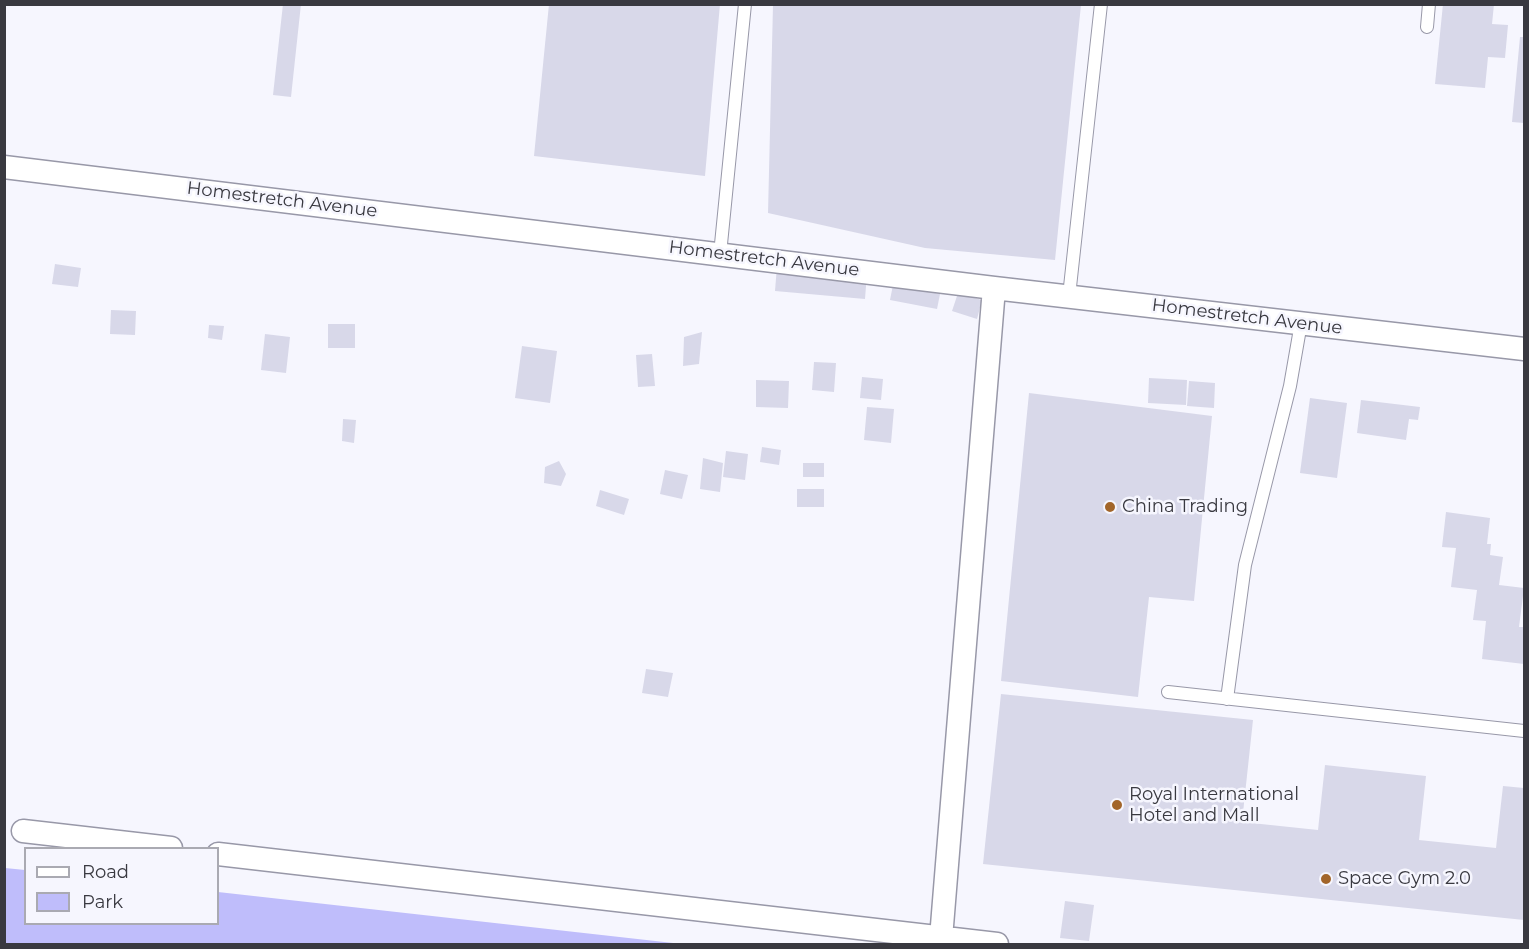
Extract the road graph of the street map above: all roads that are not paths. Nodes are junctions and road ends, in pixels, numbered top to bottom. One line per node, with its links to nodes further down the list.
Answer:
1 (745, 4): 6 (lane)
2 (1101, 4): 8 (lane)
3 (1429, 4): 4 (lane)
4 (1427, 27)
5 (4, 167): 6 (street, Homestretch Avenue)
6 (720, 254): 7 (street, Homestretch Avenue)
7 (994, 288): 8 (street, Homestretch Avenue); 17 (street)
8 (1069, 296): 9 (street, Homestretch Avenue)
9 (1301, 323): 10 (street, Homestretch Avenue); 12 (lane)
10 (1524, 349)
11 (1168, 692): 12 (lane)
12 (1227, 699): 13 (lane)
13 (1524, 731)
14 (23, 831): 15 (street)
15 (155, 847)
16 (219, 854): 17 (street)
17 (941, 938): 18 (street)
18 (997, 945)

